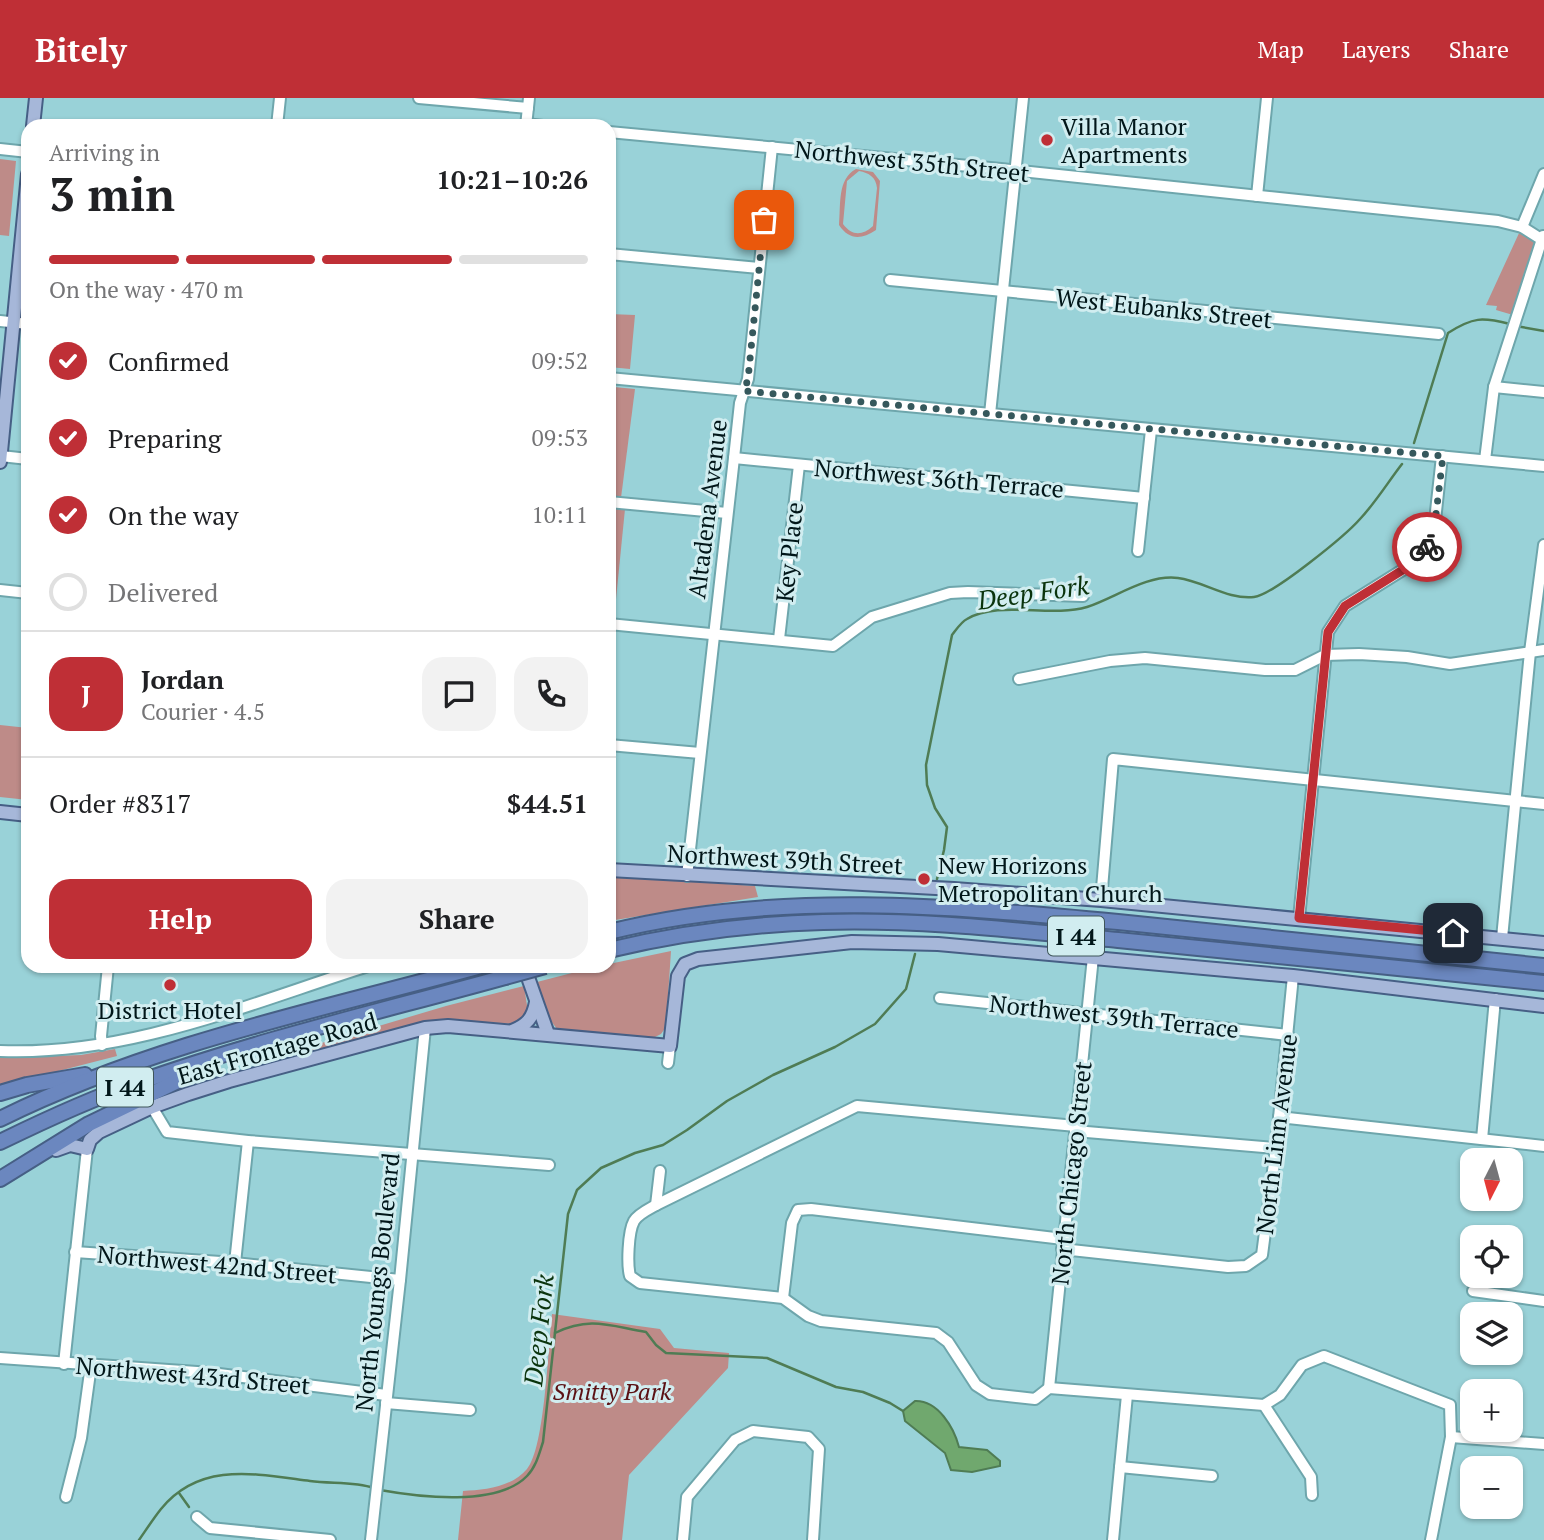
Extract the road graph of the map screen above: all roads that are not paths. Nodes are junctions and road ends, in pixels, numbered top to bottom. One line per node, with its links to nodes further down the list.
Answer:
1 (36, 98): 7 (main road)
2 (280, 98): 8 (street)
3 (419, 98): 6 (street)
4 (1023, 98): 13 (street)
5 (1268, 98): 15 (street)
6 (528, 103)
7 (34, 119)
8 (278, 119)
9 (616, 133): 10 (street, Northwest 35th Street)
10 (772, 148): 13 (street, Northwest 35th Street); 20 (street, Altadena Avenue)
11 (0, 149): 12 (street)
12 (21, 151)
13 (1015, 171): 15 (street, Northwest 35th Street); 22 (street)
14 (1544, 174): 16 (street)
15 (1257, 196): 16 (street, Northwest 35th Street)
16 (1522, 227): 17 (street, Northwest 35th Street)
17 (1543, 238): 28 (street)
18 (21, 252): 24 (main road)
19 (616, 255): 20 (street)
20 (758, 268): 29 (street, Altadena Avenue)
21 (890, 280): 22 (street, West Eubanks Street)
22 (1002, 291): 26 (street, West Eubanks Street); 31 (street)
23 (0, 321): 24 (street)
24 (14, 323): 25 (street); 33 (main road)
25 (21, 324)
26 (1439, 334)
27 (616, 380): 29 (street)
28 (1494, 387): 30 (street); 37 (street)
29 (744, 391): 31 (street); 36 (street, Altadena Avenue)
30 (1544, 392)
31 (990, 414): 32 (street)
32 (1151, 430): 34 (street); 41 (street)
33 (1, 456): 35 (street); 38 (main road)
34 (1443, 456): 37 (street); 44 (street)
35 (21, 457)
36 (733, 458): 39 (street, Northwest 36th Terrace); 43 (street, Altadena Avenue)
37 (1485, 460): 40 (street)
38 (0, 462)
39 (799, 465): 41 (street, Northwest 36th Terrace); 53 (street, Key Place)
40 (1544, 466)
41 (1144, 498): 46 (street)
42 (616, 503): 43 (street)
43 (727, 513): 52 (street, Altadena Avenue)
44 (1433, 539): 47 (street); 47 (street)
45 (1544, 546): 55 (street)
46 (1138, 551)
47 (1417, 561): 56 (street)
48 (0, 590): 49 (street)
49 (21, 592)
50 (1083, 596): 53 (street)
51 (616, 625): 52 (street)
52 (714, 635): 53 (street); 59 (street, Altadena Avenue)
53 (779, 639)
54 (1544, 650): 55 (street)
55 (1530, 652): 56 (street); 61 (street)
56 (1325, 655): 57 (street); 60 (street)
57 (1019, 679)
58 (616, 746): 59 (street)
59 (700, 752): 66 (street, Altadena Avenue)
60 (1314, 779): 61 (street); 67 (street); 68 (street)
61 (1517, 802): 62 (street); 70 (street)
62 (1544, 804)
63 (0, 812): 64 (main road)
64 (21, 814)
65 (616, 871): 66 (main road, Northwest 39th Street)
66 (687, 876): 67 (main road, Northwest 39th Street)
67 (1101, 900): 68 (main road, Northwest 39th Street)
68 (1299, 918): 70 (main road, Northwest 39th Street)
69 (616, 931): 74 (highway, I 44)
70 (1502, 938): 71 (main road, Northwest 39th Street)
71 (1544, 943)
72 (616, 948): 81 (highway, I 44)
73 (1093, 957): 80 (main road); 86 (street, North Chicago Street); 93 (main road)
74 (1544, 966)
75 (107, 973): 91 (street)
76 (346, 973): 91 (street)
77 (455, 973): 96 (highway, I 44)
78 (520, 973): 92 (highway, I 44, bridge)
79 (526, 973): 84 (main road)
80 (1293, 976): 83 (main road); 90 (street, North Linn Avenue)
81 (1544, 983)
82 (940, 998): 86 (street, Northwest 39th Terrace)
83 (1495, 999): 85 (main road); 102 (street)
84 (536, 1001): 88 (main road); 89 (main road)
85 (1544, 1006)
86 (1087, 1013): 90 (street, Northwest 39th Terrace); 101 (street, North Chicago Street)
87 (425, 1028): 88 (main road, East Frontage Road); 98 (main road, East Frontage Road); 108 (street, North Youngs Boulevard)
88 (512, 1031): 89 (main road, East Frontage Road)
89 (548, 1034): 93 (main road, East Frontage Road)
90 (1288, 1035): 99 (street, North Linn Avenue)
91 (102, 1045): 94 (street)
92 (255, 1045): 103 (highway, I 44); 111 (highway)
93 (670, 1046): 95 (street)
94 (0, 1051)
95 (668, 1063)
96 (118, 1070): 97 (highway); 100 (highway, I 44)
97 (0, 1093)
98 (152, 1107): 104 (street); 106 (main road, East Frontage Road)
99 (1279, 1117): 102 (street); 107 (street, North Linn Avenue)
100 (0, 1119)
101 (1075, 1129): 107 (street); 112 (street); 113 (street, North Chicago Street)
102 (1482, 1139): 105 (street)
103 (0, 1142)
104 (248, 1142): 108 (street); 115 (street)
105 (1544, 1146)
106 (87, 1149): 111 (main road); 114 (street)
107 (1276, 1149): 113 (street, North Linn Avenue)
108 (412, 1154): 109 (street); 116 (street, North Youngs Boulevard)
109 (549, 1165)
110 (660, 1171): 112 (street)
111 (0, 1179)
112 (656, 1205): 118 (street)
113 (1063, 1244): 118 (street); 123 (street, North Chicago Street)
114 (75, 1252): 115 (street, Northwest 42nd Street); 121 (street)
115 (235, 1263): 116 (street, Northwest 42nd Street)
116 (400, 1280): 125 (street, North Youngs Boulevard)
117 (1474, 1291): 119 (street)
118 (783, 1298): 123 (street)
119 (1544, 1301)
120 (0, 1358): 121 (street, Northwest 43rd Street)
121 (64, 1364): 122 (street, Northwest 43rd Street)
122 (91, 1366): 125 (street, Northwest 43rd Street); 133 (street)
123 (1049, 1388): 124 (street)
124 (1127, 1395): 126 (street); 130 (street)
125 (386, 1399): 127 (street, Northwest 43rd Street); 136 (street, North Youngs Boulevard)
126 (1264, 1405): 128 (street); 132 (street)
127 (470, 1410)
128 (1451, 1437): 129 (street); 140 (street)
129 (1544, 1444)
130 (1120, 1468): 131 (street); 139 (street)
131 (1212, 1476)
132 (1312, 1495)
133 (66, 1497)
134 (197, 1517): 135 (street)
135 (330, 1540)
136 (371, 1540)
137 (683, 1540): 138 (street)
138 (813, 1540)
139 (1112, 1540)
140 (1431, 1540)

